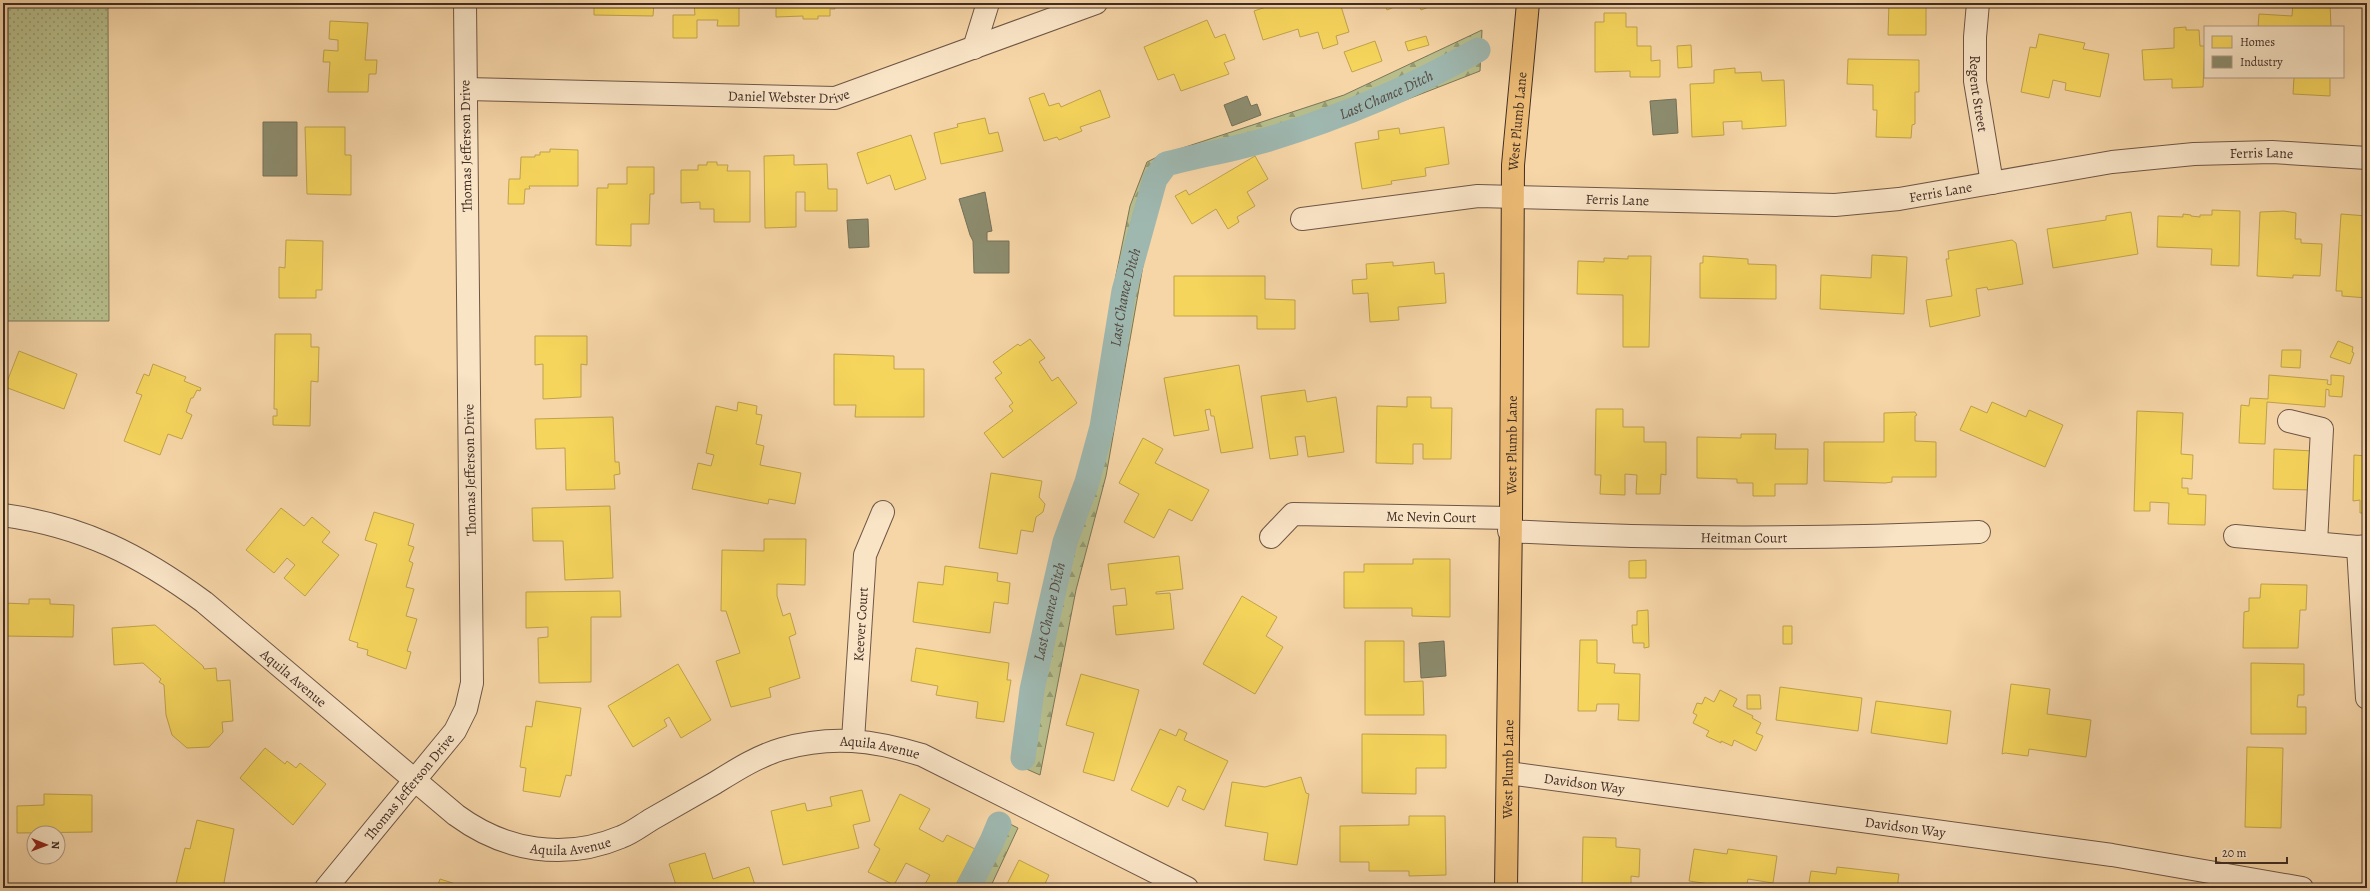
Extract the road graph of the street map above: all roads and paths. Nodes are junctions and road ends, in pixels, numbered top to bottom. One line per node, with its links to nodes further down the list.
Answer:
1 (465, 3): 7 (street, Thomas Jefferson Drive)
2 (988, 3): 6 (street)
3 (1096, 3): 6 (street, Daniel Webster Drive)
4 (1528, 3): 10 (main road, West Plumb Lane)
5 (1978, 3): 9 (street, Regent Street)
6 (974, 48): 7 (street, Daniel Webster Drive)
7 (466, 89): 24 (street, Thomas Jefferson Drive)
8 (2367, 158): 9 (street, Ferris Lane)
9 (1992, 183): 10 (street, Ferris Lane)
10 (1512, 199): 11 (street, Ferris Lane); 15 (main road, West Plumb Lane)
11 (1302, 219)
12 (2289, 420): 19 (street)
13 (883, 512): 22 (street, Keever Court)
14 (3, 515): 24 (street, Aquila Avenue)
15 (1510, 525): 16 (street, Heitman Court); 18 (street, Mc Nevin Court); 23 (main road, West Plumb Lane)
16 (1979, 532)
17 (2235, 536): 19 (street)
18 (1271, 537)
19 (2316, 543): 20 (street)
20 (2363, 547): 21 (street)
21 (2367, 698)
22 (852, 740): 24 (street, Aquila Avenue); 26 (street, Aquila Avenue)
23 (1508, 773): 27 (main road, West Plumb Lane); 28 (street, Davidson Way)
24 (414, 781): 25 (street, Thomas Jefferson Drive)
25 (326, 888)
26 (1187, 888)
27 (1506, 888)
28 (2302, 888)

